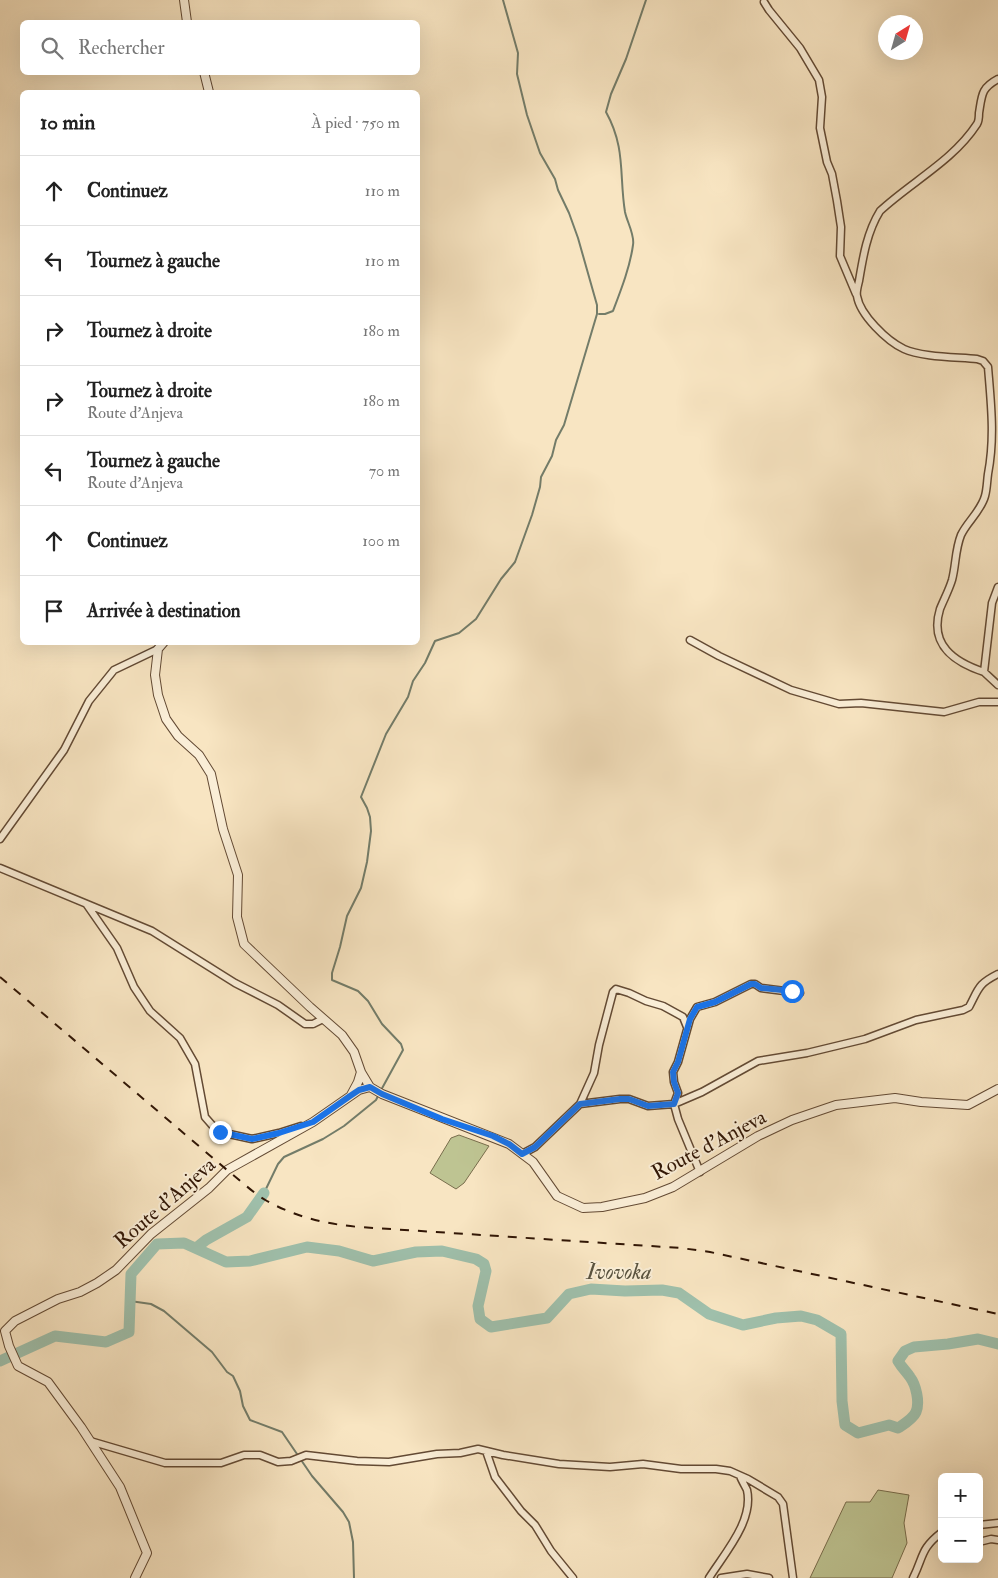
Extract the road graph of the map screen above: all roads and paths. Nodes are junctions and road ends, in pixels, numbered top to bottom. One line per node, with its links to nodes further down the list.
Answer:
1 (184, 0): 3 (street)
2 (764, 2): 7 (street)
3 (187, 20)
4 (205, 75): 6 (street)
5 (998, 79): 7 (street)
6 (208, 90)
7 (856, 296): 12 (street)
8 (998, 587): 12 (street)
9 (690, 640): 14 (street)
10 (161, 645): 11 (street)
11 (158, 649): 15 (street); 20 (street)
12 (984, 672): 13 (street)
13 (998, 685)
14 (998, 702)
15 (0, 839)
16 (0, 868): 17 (street)
17 (87, 904): 20 (street); 28 (street)
18 (998, 974): 27 (street)
19 (800, 992): 21 (street)
20 (323, 1019): 22 (street)
21 (687, 1028): 26 (street); 27 (street)
22 (361, 1072): 23 (street); 25 (street)
23 (372, 1088): 25 (street, Route d'Anjeva); 29 (street, Route d'Anjeva)
24 (998, 1089): 30 (street, Route d'Anjeva)
25 (350, 1096): 28 (street, Route d'Anjeva)
26 (580, 1104): 27 (street); 29 (street)
27 (674, 1104): 30 (street)
28 (313, 1122): 31 (street, Route d'Anjeva)
29 (522, 1154): 30 (street, Route d'Anjeva)
30 (700, 1172)
31 (90, 1441): 32 (street); 41 (street)
32 (486, 1451): 33 (street); 42 (street)
33 (740, 1476): 43 (street); 46 (street)
34 (998, 1523): 35 (street)
35 (983, 1525)
36 (938, 1535): 38 (street)
37 (938, 1539): 38 (street)
38 (932, 1540): 47 (street)
39 (998, 1540): 40 (street)
40 (983, 1541)
41 (135, 1578)
42 (573, 1578)
43 (709, 1578)
44 (721, 1578): 45 (street)
45 (769, 1578)
46 (793, 1578)
47 (914, 1578)

